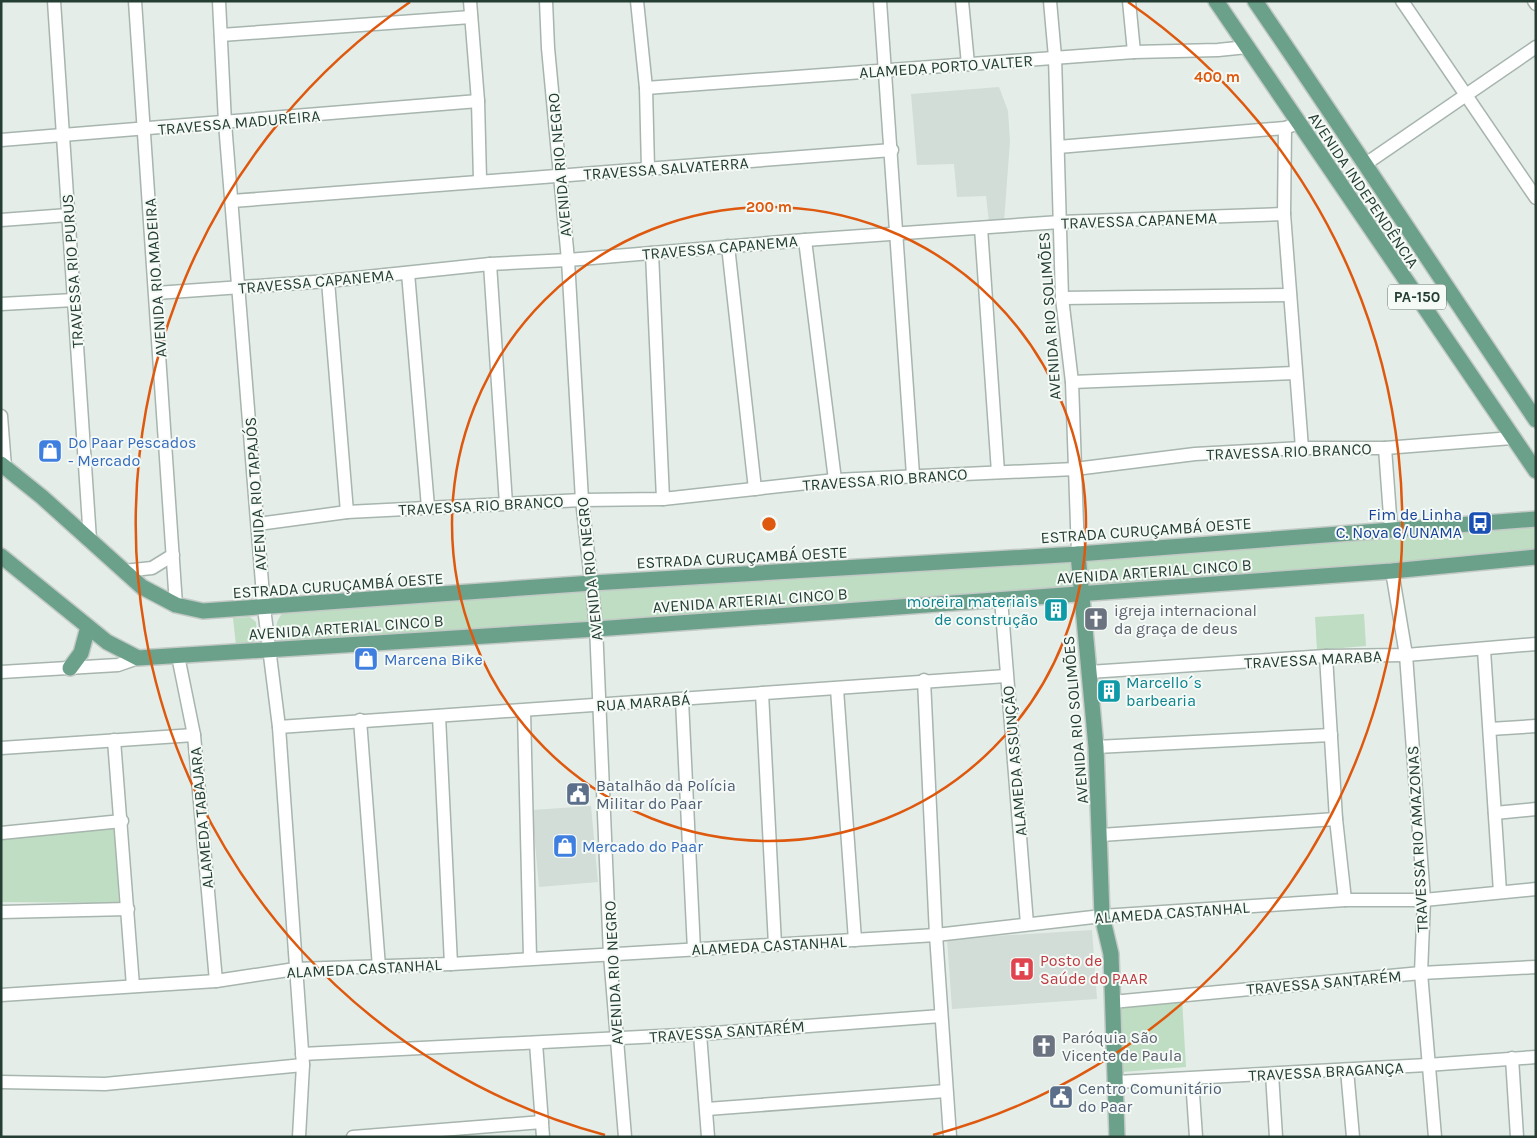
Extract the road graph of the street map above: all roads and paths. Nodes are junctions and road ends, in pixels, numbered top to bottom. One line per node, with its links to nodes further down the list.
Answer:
1 (54, 1): 28 (street, TRAVESSA RIO PURUS)
2 (135, 1): 27 (street, AVENIDA RIO MADEIRA)
3 (219, 1): 15 (street, AVENIDA RIO TAPAJÓS)
4 (470, 1): 14 (street)
5 (546, 1): 34 (street, AVENIDA RIO NEGRO)
6 (637, 1): 22 (street)
7 (880, 1): 21 (street)
8 (962, 1): 20 (street)
9 (1050, 1): 19 (street, AVENIDA RIO SOLIMÕES)
10 (1129, 1): 18 (street)
11 (1216, 1): 17 (main road, AVENIDA INDEPENDÊNCIA / PA-150)
12 (1255, 1): 32 (main road, AVENIDA INDEPENDÊNCIA / PA-150)
13 (1402, 1): 23 (street)
14 (471, 17): 15 (street); 24 (street)
15 (222, 35): 25 (street, AVENIDA RIO TAPAJÓS)
16 (1536, 46): 23 (street)
17 (1247, 47): 18 (street, ALAMEDA PORTO VALTER); 26 (main road, AVENIDA INDEPENDÊNCIA / PA-150)
18 (1134, 52): 19 (street, ALAMEDA PORTO VALTER)
19 (1055, 58): 20 (street, ALAMEDA PORTO VALTER); 30 (street, AVENIDA RIO SOLIMÕES)
20 (968, 64): 21 (street, ALAMEDA PORTO VALTER)
21 (884, 70): 22 (street, ALAMEDA PORTO VALTER); 31 (street)
22 (646, 88): 33 (street)
23 (1466, 94): 32 (street); 36 (street)
24 (478, 101): 25 (street, TRAVESSA MADUREIRA); 35 (street)
25 (225, 123): 27 (street, TRAVESSA MADUREIRA); 37 (street, AVENIDA RIO TAPAJÓS)
26 (1291, 126): 30 (street); 38 (street); 61 (main road, AVENIDA INDEPENDÊNCIA / PA-150)
27 (144, 130): 28 (street, TRAVESSA MADUREIRA); 52 (street, AVENIDA RIO MADEIRA)
28 (63, 136): 29 (street, TRAVESSA MADUREIRA); 39 (street, TRAVESSA RIO PURUS)
29 (1, 140)
30 (1058, 147): 41 (street, AVENIDA RIO SOLIMÕES)
31 (892, 150): 33 (street, TRAVESSA SALVATERRA); 43 (street)
32 (1364, 165): 60 (main road, AVENIDA INDEPENDÊNCIA / PA-150)
33 (648, 169): 34 (street, TRAVESSA SALVATERRA)
34 (560, 176): 35 (street, TRAVESSA SALVATERRA); 47 (street, AVENIDA RIO NEGRO)
35 (480, 180): 37 (street, TRAVESSA SALVATERRA)
36 (1536, 198)
37 (232, 201): 51 (street, AVENIDA RIO TAPAJÓS)
38 (1284, 214): 41 (street, TRAVESSA CAPANEMA); 53 (street)
39 (68, 215): 40 (street); 55 (street, TRAVESSA RIO PURUS)
40 (1, 220)
41 (1060, 222): 42 (street, TRAVESSA CAPANEMA); 54 (street, AVENIDA RIO SOLIMÕES)
42 (981, 228): 43 (street, TRAVESSA CAPANEMA); 67 (street)
43 (895, 234): 44 (street, TRAVESSA CAPANEMA); 68 (street)
44 (805, 240): 45 (street, TRAVESSA CAPANEMA); 69 (street)
45 (728, 246): 46 (street, TRAVESSA CAPANEMA); 70 (street)
46 (652, 253): 47 (street, TRAVESSA CAPANEMA); 71 (street)
47 (568, 260): 48 (street, TRAVESSA CAPANEMA); 72 (street, AVENIDA RIO NEGRO)
48 (490, 264): 49 (street, TRAVESSA CAPANEMA); 73 (street)
49 (408, 273): 50 (street, TRAVESSA CAPANEMA); 74 (street)
50 (328, 280): 51 (street, TRAVESSA CAPANEMA); 75 (street)
51 (238, 288): 52 (street, TRAVESSA CAPANEMA); 77 (street, AVENIDA RIO TAPAJÓS)
52 (156, 294): 81 (street, AVENIDA RIO MADEIRA)
53 (1290, 295): 54 (street); 57 (street)
54 (1062, 298): 58 (street, AVENIDA RIO SOLIMÕES)
55 (74, 300): 56 (street); 79 (street, TRAVESSA RIO PURUS)
56 (1, 304)
57 (1295, 373): 58 (street); 62 (street)
58 (1072, 382): 65 (street, AVENIDA RIO SOLIMÕES)
59 (1, 416): 64 (street)
60 (1536, 420)
61 (1512, 438): 63 (street, TRAVESSA RIO BRANCO); 66 (main road, AVENIDA INDEPENDÊNCIA / PA-150)
62 (1302, 448): 63 (street, TRAVESSA RIO BRANCO); 65 (street, TRAVESSA RIO BRANCO)
63 (1385, 448): 78 (street)
64 (3, 465): 79 (main road, ESTRADA CURUÇAMBÁ OESTE)
65 (1075, 469): 67 (street, TRAVESSA RIO BRANCO); 80 (street, AVENIDA RIO SOLIMÕES)
66 (1536, 471)
67 (998, 472): 68 (street, TRAVESSA RIO BRANCO)
68 (913, 475): 69 (street, TRAVESSA RIO BRANCO)
69 (835, 480): 70 (street, TRAVESSA RIO BRANCO)
70 (755, 489): 71 (street, TRAVESSA RIO BRANCO)
71 (663, 498): 72 (street, TRAVESSA RIO BRANCO)
72 (582, 500): 73 (street, TRAVESSA RIO BRANCO); 86 (street, AVENIDA RIO NEGRO)
73 (506, 504): 74 (street, TRAVESSA RIO BRANCO)
74 (428, 507): 75 (street, TRAVESSA RIO BRANCO)
75 (347, 512): 77 (street, TRAVESSA RIO BRANCO)
76 (1536, 519): 78 (main road, ESTRADA CURUÇAMBÁ OESTE)
77 (258, 524): 90 (street, AVENIDA RIO TAPAJÓS)
78 (1391, 529): 80 (main road, ESTRADA CURUÇAMBÁ OESTE)
79 (90, 540): 84 (main road, ESTRADA CURUÇAMBÁ OESTE)
80 (1078, 554): 86 (main road, ESTRADA CURUÇAMBÁ OESTE); 87 (main road, AVENIDA RIO SOLIMÕES)
81 (173, 555): 84 (street); 89 (street, AVENIDA RIO MADEIRA)
82 (1, 556): 91 (main road)
83 (1536, 557): 85 (main road, AVENIDA ARTERIAL CINCO B)
84 (124, 571): 89 (main road, ESTRADA CURUÇAMBÁ OESTE)
85 (1392, 571): 87 (main road, AVENIDA ARTERIAL CINCO B); 96 (street, TRAVESSA RIO AMAZONAS)
86 (592, 583): 90 (main road, ESTRADA CURUÇAMBÁ OESTE); 92 (street, AVENIDA RIO NEGRO)
87 (1081, 593): 88 (main road, AVENIDA ARTERIAL CINCO B); 102 (main road, AVENIDA RIO SOLIMÕES)
88 (1001, 599): 92 (main road, AVENIDA ARTERIAL CINCO B); 103 (street, ALAMEDA ASSUNÇÃO)
89 (176, 605): 90 (main road, ESTRADA CURUÇAMBÁ OESTE)
90 (264, 608): 94 (street, AVENIDA RIO TAPAJÓS)
91 (88, 627): 99 (main road); 100 (main road)
92 (596, 629): 94 (main road, AVENIDA ARTERIAL CINCO B); 108 (street, AVENIDA RIO NEGRO)
93 (1536, 644): 95 (street, TRAVESSA MARABA)
94 (270, 648): 97 (main road, AVENIDA ARTERIAL CINCO B); 113 (street, AVENIDA RIO TAPAJÓS)
95 (1484, 650): 96 (street, TRAVESSA MARABA); 114 (street)
96 (1406, 655): 98 (street, TRAVESSA MARABA); 129 (street, TRAVESSA RIO AMAZONAS)
97 (178, 656): 99 (main road, AVENIDA ARTERIAL CINCO B); 115 (street, ALAMEDA TABAJARA)
98 (1326, 656): 102 (street, TRAVESSA MARABA); 116 (street)
99 (138, 658): 100 (street)
100 (70, 668): 101 (street)
101 (1, 672)
102 (1089, 672): 118 (main road, AVENIDA RIO SOLIMÕES)
103 (1006, 676): 104 (street, RUA MARABÁ); 133 (street, ALAMEDA ASSUNÇÃO)
104 (924, 680): 105 (street, RUA MARABÁ); 134 (street)
105 (837, 689): 106 (street, RUA MARABÁ); 135 (street)
106 (762, 693): 107 (street, RUA MARABÁ); 136 (street)
107 (682, 700): 108 (street, RUA MARABÁ); 137 (street)
108 (601, 704): 109 (street, RUA MARABÁ); 138 (street, AVENIDA RIO NEGRO)
109 (524, 712): 110 (street, RUA MARABÁ); 139 (street)
110 (439, 716): 111 (street, RUA MARABÁ); 140 (street)
111 (360, 720): 113 (street, RUA MARABÁ); 141 (street)
112 (1536, 726): 114 (street)
113 (279, 727): 143 (street, AVENIDA RIO TAPAJÓS)
114 (1490, 729): 121 (street)
115 (194, 735): 117 (street); 145 (street, ALAMEDA TABAJARA)
116 (1331, 735): 118 (street); 122 (street)
117 (114, 740): 119 (street); 123 (street)
118 (1096, 747): 125 (main road, AVENIDA RIO SOLIMÕES)
119 (1, 748)
120 (1536, 810): 121 (street)
121 (1495, 813): 127 (street)
122 (1336, 818): 125 (street); 128 (street)
123 (122, 821): 124 (street); 130 (street)
124 (1, 833)
125 (1101, 835): 132 (main road, AVENIDA RIO SOLIMÕES)
126 (1536, 889): 127 (street, ALAMEDA CASTANHAL)
127 (1500, 892): 129 (street, ALAMEDA CASTANHAL)
128 (1345, 900): 129 (street, ALAMEDA CASTANHAL); 132 (street, ALAMEDA CASTANHAL)
129 (1424, 900): 144 (street, TRAVESSA RIO AMAZONAS)
130 (128, 909): 131 (street); 146 (street)
131 (1, 912)
132 (1102, 916): 133 (street, ALAMEDA CASTANHAL); 148 (main road, AVENIDA RIO SOLIMÕES)
133 (1027, 924): 134 (street, ALAMEDA CASTANHAL)
134 (936, 935): 135 (street, ALAMEDA CASTANHAL); 149 (street)
135 (856, 940): 136 (street, ALAMEDA CASTANHAL)
136 (775, 945): 137 (street, ALAMEDA CASTANHAL)
137 (694, 950): 138 (street, ALAMEDA CASTANHAL)
138 (610, 955): 139 (street, ALAMEDA CASTANHAL); 151 (street, AVENIDA RIO NEGRO)
139 (530, 958): 140 (street, ALAMEDA CASTANHAL)
140 (451, 964): 141 (street, ALAMEDA CASTANHAL)
141 (379, 967): 143 (street, ALAMEDA CASTANHAL)
142 (1536, 967): 144 (street, TRAVESSA SANTARÉM)
143 (295, 969): 145 (street, ALAMEDA CASTANHAL); 155 (street, AVENIDA RIO TAPAJÓS)
144 (1421, 973): 148 (street, TRAVESSA SANTARÉM); 156 (street, TRAVESSA RIO AMAZONAS)
145 (216, 982): 146 (street, ALAMEDA CASTANHAL)
146 (133, 986): 147 (street, ALAMEDA CASTANHAL)
147 (1, 995)
148 (1112, 1002): 161 (main road, AVENIDA RIO SOLIMÕES)
149 (941, 1016): 150 (street, TRAVESSA SANTARÉM); 162 (street)
150 (700, 1034): 151 (street, TRAVESSA SANTARÉM); 163 (street)
151 (616, 1038): 152 (street, TRAVESSA SANTARÉM); 168 (street, AVENIDA RIO NEGRO)
152 (536, 1043): 155 (street, TRAVESSA SANTARÉM); 164 (street)
153 (1536, 1056): 154 (street, TRAVESSA BRAGANÇA)
154 (1512, 1058): 156 (street, TRAVESSA BRAGANÇA); 176 (street)
155 (302, 1060): 160 (street, TRAVESSA SANTARÉM); 165 (street, AVENIDA RIO TAPAJÓS)
156 (1427, 1065): 157 (street, TRAVESSA BRAGANÇA); 175 (street, TRAVESSA RIO AMAZONAS)
157 (1347, 1070): 158 (street, TRAVESSA BRAGANÇA); 174 (street)
158 (1272, 1074): 159 (street, TRAVESSA BRAGANÇA); 173 (street)
159 (1192, 1079): 161 (street, TRAVESSA BRAGANÇA); 172 (street)
160 (1, 1082)
161 (1117, 1082): 171 (main road, AVENIDA RIO SOLIMÕES)
162 (946, 1091): 163 (street); 170 (street)
163 (706, 1108): 169 (street)
164 (542, 1122): 166 (street); 167 (street)
165 (299, 1137)
166 (353, 1137)
167 (542, 1137)
168 (625, 1137)
169 (708, 1137)
170 (950, 1137)
171 (1117, 1137)
172 (1196, 1137)
173 (1276, 1137)
174 (1353, 1137)
175 (1435, 1137)
176 (1517, 1137)

